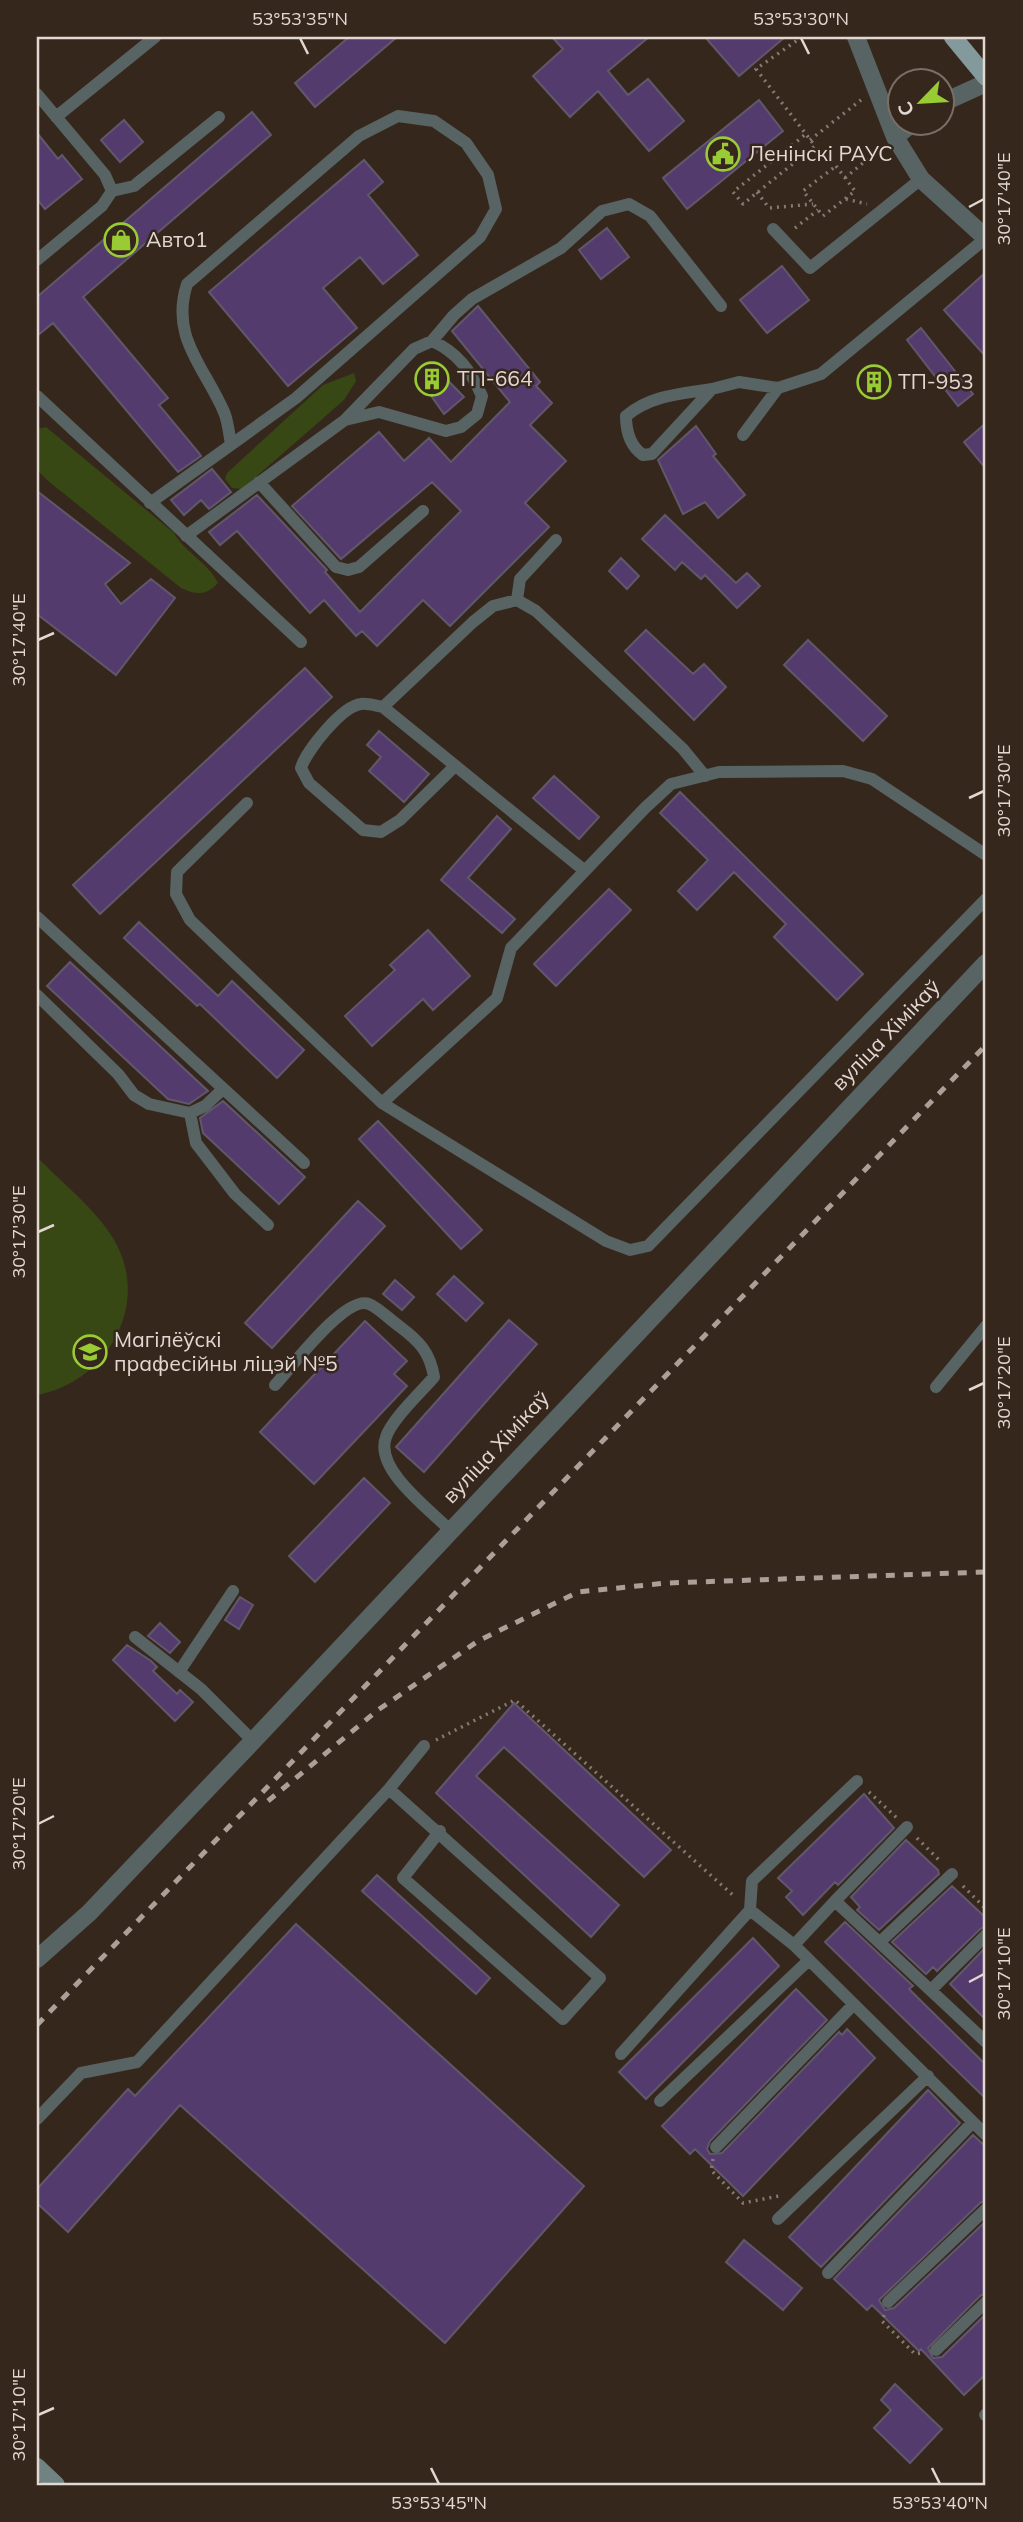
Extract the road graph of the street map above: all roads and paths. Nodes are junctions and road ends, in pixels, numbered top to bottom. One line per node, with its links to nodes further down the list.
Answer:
1 (155, 37): 10 (lane)
2 (800, 37): 12 (path)
3 (856, 37): 7 (street)
4 (953, 37): 5 (main road)
5 (986, 77)
6 (986, 83): 9 (street)
7 (874, 90): 13 (street); 14 (path)
8 (37, 94): 10 (lane)
9 (956, 97)
10 (57, 117): 17 (lane)
11 (219, 117): 17 (lane)
12 (806, 134): 14 (path); 18 (path)
13 (895, 137): 15 (path); 16 (street)
14 (810, 140): 18 (path)
15 (845, 178): 19 (path); 20 (path)
16 (921, 180): 21 (lane); 22 (street)
17 (112, 191): 23 (lane)
18 (757, 192): 19 (path)
19 (813, 204): 20 (path)
20 (818, 210): 21 (path)
21 (778, 234)
22 (986, 238): 26 (lane)
23 (37, 260)
24 (721, 306): 25 (lane)
25 (432, 341): 29 (lane); 29 (lane)
26 (778, 388): 27 (lane); 30 (lane)
27 (712, 389): 27 (lane)
28 (40, 404): 33 (lane)
29 (345, 420): 32 (lane)
30 (743, 435)
31 (231, 444): 31 (lane); 33 (lane)
32 (259, 482): 34 (lane); 35 (lane)
33 (150, 503): 35 (lane)
34 (424, 511)
35 (186, 536): 38 (lane)
36 (556, 540): 37 (lane)
37 (517, 600): 39 (lane); 41 (lane)
38 (301, 642)
39 (383, 707): 40 (lane); 40 (lane)
40 (455, 766): 44 (lane)
41 (705, 776): 43 (lane); 44 (lane)
42 (247, 803): 50 (lane)
43 (986, 855)
44 (585, 871): 50 (lane)
45 (986, 899): 50 (lane)
46 (37, 917): 49 (lane)
47 (986, 963): 57 (street, вуліца Хімікаў)
48 (37, 995): 51 (lane)
49 (223, 1089): 51 (lane); 52 (lane)
50 (382, 1103)
51 (190, 1113): 53 (lane)
52 (304, 1163)
53 (268, 1224)
54 (986, 1326): 56 (lane)
55 (275, 1385): 57 (lane)
56 (936, 1387)
57 (450, 1531): 61 (street, вуліца Хімікаў)
58 (233, 1591): 60 (lane)
59 (135, 1637): 60 (lane)
60 (179, 1672): 61 (lane)
61 (253, 1741): 74 (street, вуліца Хімікаў)
62 (424, 1746): 64 (lane); 70 (path)
63 (857, 1781): 65 (path); 70 (lane)
64 (389, 1789): 66 (lane); 82 (lane)
65 (907, 1827): 67 (path); 68 (lane)
66 (440, 1831): 66 (lane)
67 (952, 1874): 69 (path); 72 (lane)
68 (835, 1900): 72 (lane); 73 (lane)
69 (986, 1909)
70 (750, 1910): 73 (lane); 79 (lane)
71 (986, 1935): 76 (lane)
72 (881, 1941): 76 (lane)
73 (794, 1945): 75 (lane)
74 (37, 1959)
75 (809, 1960): 77 (lane); 81 (lane)
76 (932, 1989): 78 (lane)
77 (854, 2004): 80 (lane); 85 (lane)
78 (983, 2033)
79 (621, 2054)
80 (928, 2076): 83 (lane); 86 (lane)
81 (660, 2101)
82 (37, 2119)
83 (973, 2122): 84 (lane); 89 (lane)
84 (986, 2136)
85 (716, 2147): 86 (path)
86 (809, 2189): 88 (lane)
87 (986, 2209): 90 (lane)
88 (778, 2219)
89 (828, 2273)
90 (888, 2302): 92 (path)
91 (986, 2302): 92 (lane)
92 (936, 2350)
93 (37, 2468): 94 (street)
94 (56, 2485)

